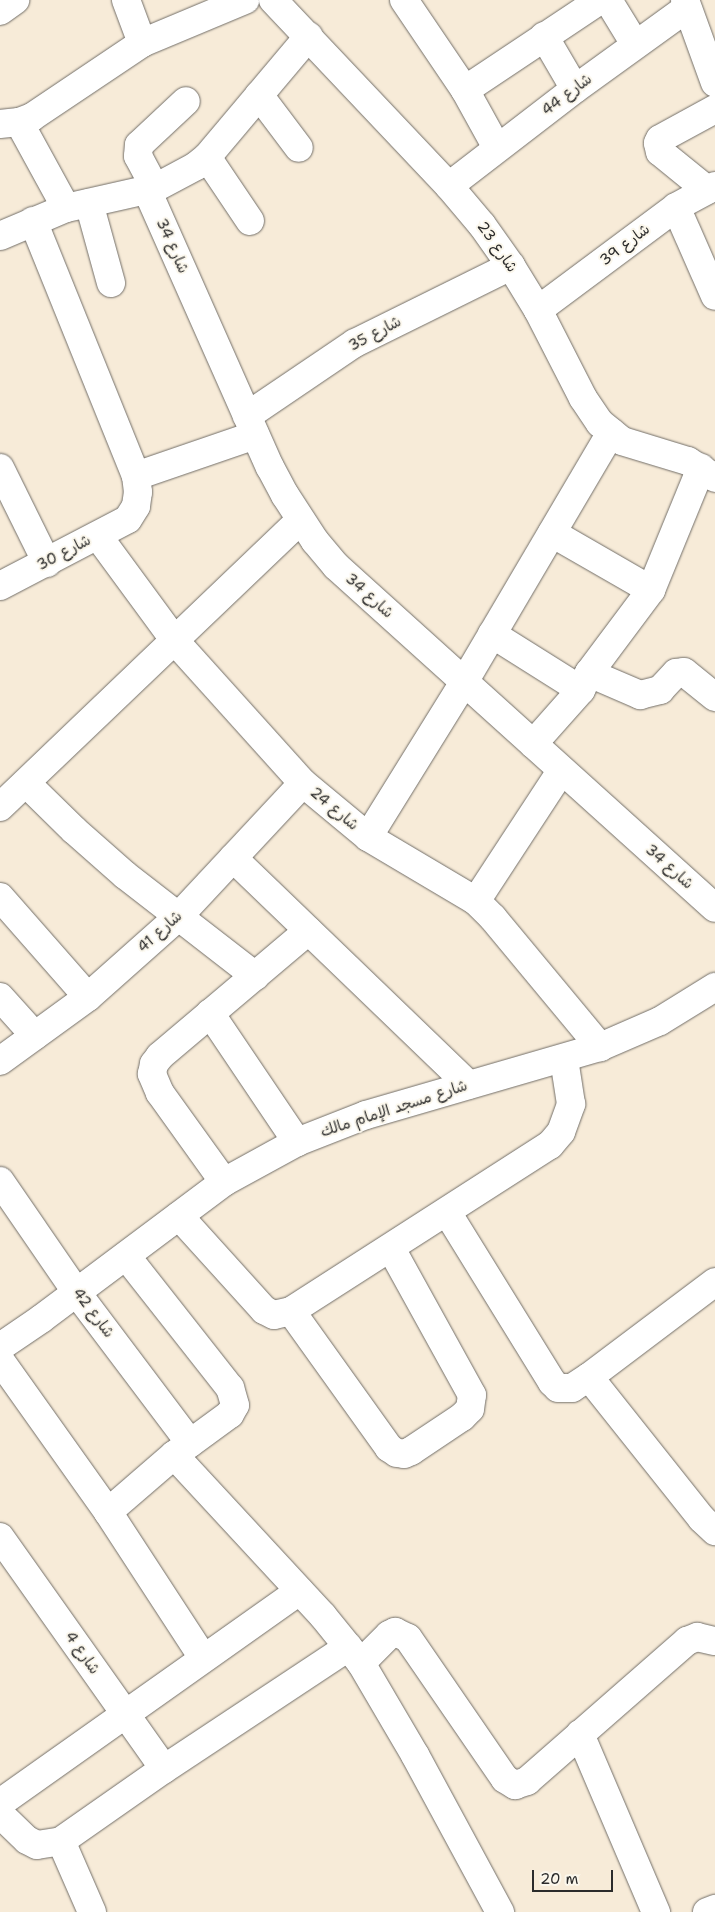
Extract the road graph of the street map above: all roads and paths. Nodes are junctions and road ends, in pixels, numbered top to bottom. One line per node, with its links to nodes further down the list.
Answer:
1 (15, 0): 9 (street)
2 (126, 0): 12 (street)
3 (246, 0): 12 (street)
4 (273, 0): 10 (street, شارع 23)
5 (404, 0): 16 (street)
6 (600, 0): 11 (street)
7 (608, 0): 13 (street)
8 (686, 4): 13 (street, شارع 44); 14 (street)
9 (0, 11)
10 (309, 36): 17 (street); 24 (street, شارع 23)
11 (544, 36): 15 (street); 16 (street)
12 (142, 43): 20 (street)
13 (635, 44): 15 (street, شارع 44)
14 (715, 83)
15 (575, 89): 22 (street, شارع 44)
16 (465, 90): 22 (street)
17 (259, 96): 21 (street); 23 (street)
18 (186, 101): 26 (street, شارع 34)
19 (715, 109): 25 (street)
20 (10, 123): 27 (street)
21 (299, 148)
22 (497, 148): 24 (street, شارع 44)
23 (207, 157): 26 (street); 30 (street)
24 (449, 186): 32 (street, شارع 23)
25 (711, 188): 28 (street, شارع 39)
26 (151, 189): 27 (street); 36 (street, شارع 34)
27 (78, 205): 29 (street); 33 (street)
28 (676, 207): 34 (street); 35 (street, شارع 39)
29 (32, 221): 31 (street); 40 (street)
30 (250, 221)
31 (0, 236)
32 (511, 266): 35 (street, شارع 23); 36 (street, شارع 35)
33 (112, 283)
34 (715, 296)
35 (538, 310): 37 (street, شارع 23)
36 (251, 426): 40 (street, شارع 35); 41 (street, شارع 34)
37 (611, 432): 39 (street, شارع 23); 42 (street)
38 (0, 468): 44 (street)
39 (708, 473): 46 (street)
40 (136, 476): 43 (street, شارع 30)
41 (300, 520): 48 (street); 50 (street, شارع 34)
42 (552, 533): 46 (street); 47 (street)
43 (98, 536): 44 (street, شارع 30); 48 (street, شارع 24)
44 (46, 563): 45 (street, شارع 30)
45 (0, 586)
46 (652, 590): 49 (street)
47 (492, 634): 49 (street); 50 (street)
48 (175, 641): 54 (street); 55 (street, شارع 24)
49 (585, 681): 51 (street); 52 (street)
50 (464, 682): 52 (street, شارع 34); 57 (street)
51 (713, 690)
52 (533, 744): 53 (street, شارع 34)
53 (562, 771): 60 (street); 61 (street, شارع 34)
54 (26, 783): 56 (street); 62 (street)
55 (303, 783): 57 (street, شارع 24); 58 (street, شارع 41)
56 (0, 808)
57 (368, 837): 60 (street, شارع 24)
58 (233, 858): 62 (street, شارع 41); 63 (street)
59 (0, 897): 67 (street)
60 (476, 901): 70 (street, شارع 24)
61 (715, 908)
62 (178, 917): 64 (street); 67 (street, شارع 41)
63 (308, 931): 64 (street); 73 (street)
64 (255, 976): 68 (street)
65 (715, 987): 70 (street, شارع مسجد الإمام مالك)
66 (0, 997): 69 (street)
67 (88, 997): 69 (street, شارع 41)
68 (210, 1013): 74 (street); 76 (street)
69 (35, 1036): 72 (street, شارع 41)
70 (600, 1047): 71 (street, شارع مسجد الإمام مالك)
71 (564, 1059): 73 (street, شارع مسجد الإمام مالك); 77 (street)
72 (0, 1061)
73 (469, 1085): 74 (street, شارع مسجد الإمام مالك)
74 (297, 1142): 76 (street, شارع مسجد الإمام مالك)
75 (0, 1182): 82 (street, شارع 42)
76 (224, 1182): 78 (street, شارع مسجد الإمام مالك)
77 (447, 1212): 79 (street); 86 (street)
78 (179, 1216): 80 (street, شارع مسجد الإمام مالك); 83 (street)
79 (391, 1248): 83 (street); 83 (street)
80 (126, 1256): 82 (street, شارع مسجد الإمام مالك); 87 (street)
81 (713, 1290): 86 (street)
82 (77, 1292): 84 (street, شارع مسجد الإمام مالك); 87 (street, شارع 42)
83 (291, 1311)
84 (0, 1347)
85 (0, 1360): 88 (street)
86 (588, 1377): 89 (street)
87 (182, 1449): 88 (street); 91 (street, شارع 42)
88 (108, 1512): 94 (street)
89 (715, 1531)
90 (0, 1538): 95 (street, شارع 4)
91 (299, 1591): 93 (street, شارع 42); 94 (street)
92 (715, 1641): 96 (street)
93 (354, 1655): 96 (street); 97 (street); 103 (street, شارع 42)
94 (203, 1658): 95 (street)
95 (125, 1714): 97 (street, شارع 4); 98 (street)
96 (580, 1734): 104 (street)
97 (164, 1769): 100 (street)
98 (0, 1803)
99 (0, 1814): 100 (street)
100 (62, 1841): 102 (street)
101 (715, 1909): 105 (street)
102 (92, 1912)
103 (500, 1912)
104 (656, 1912)
105 (707, 1912)

